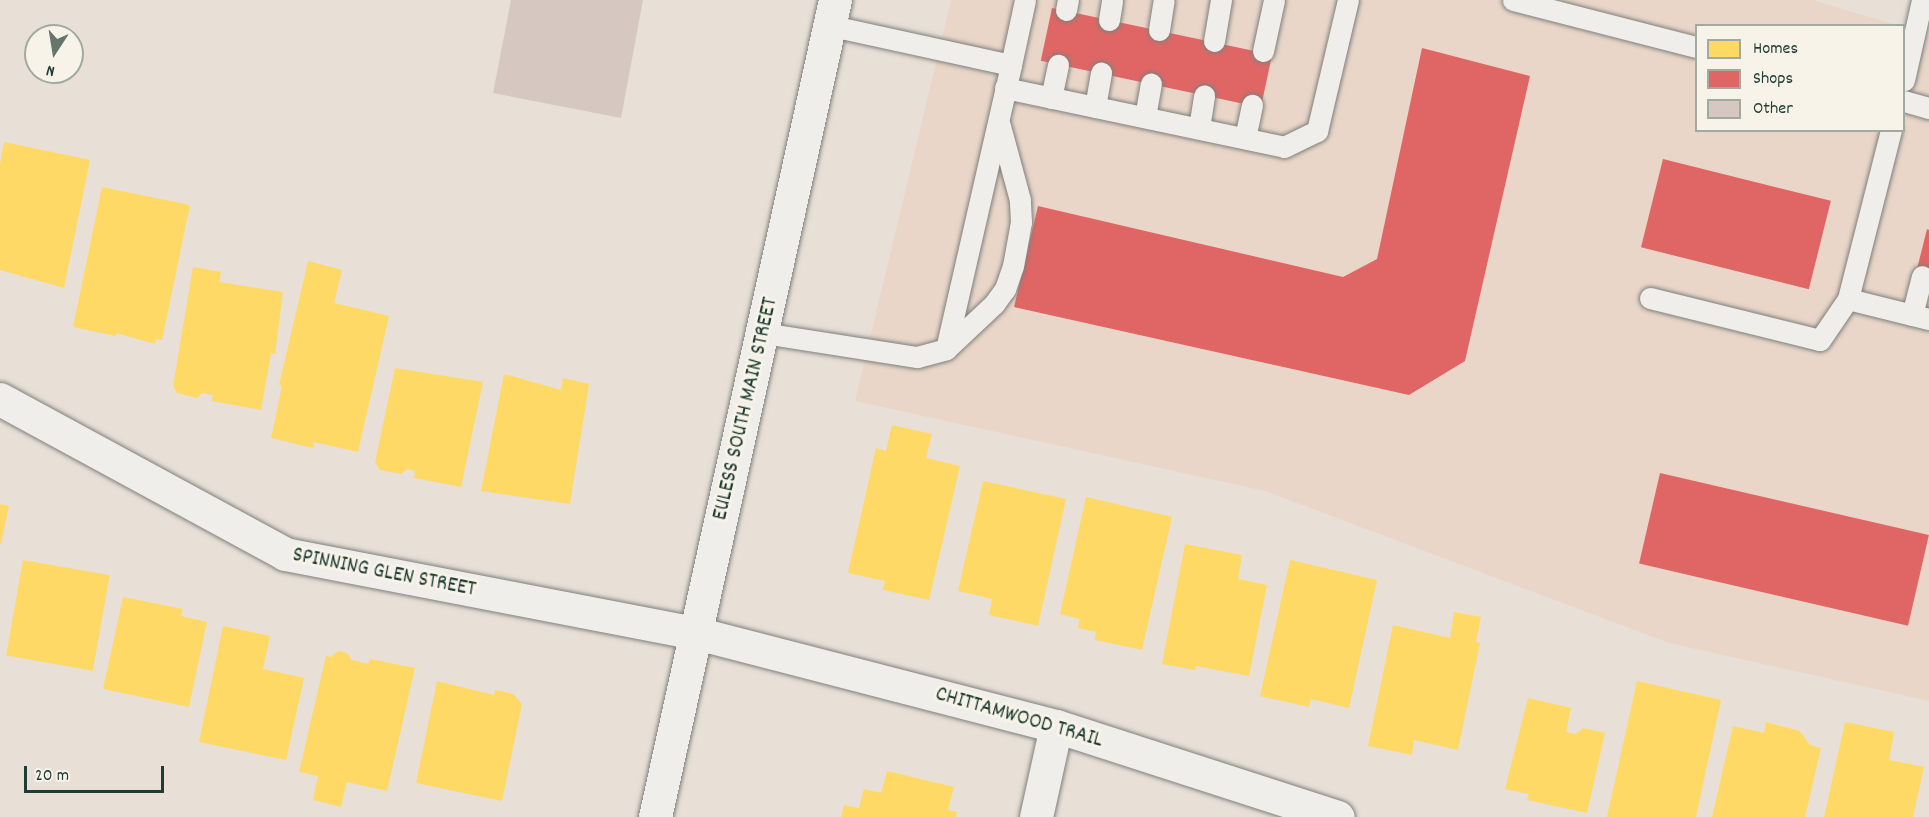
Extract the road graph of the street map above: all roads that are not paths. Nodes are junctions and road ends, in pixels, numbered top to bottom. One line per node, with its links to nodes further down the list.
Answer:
1 (1024, 0): 13 (lane)
2 (1164, 0): 9 (lane)
3 (1221, 0): 10 (lane)
4 (1274, 0): 12 (lane)
5 (1348, 0): 29 (lane)
6 (1513, 0): 11 (lane)
7 (1922, 0): 16 (lane)
8 (834, 6): 13 (lane); 34 (street, EULESS SOUTH MAIN STREET)
9 (1160, 30)
10 (1214, 41)
11 (1695, 47)
12 (1263, 51)
13 (1011, 65): 18 (lane)
14 (1058, 65): 20 (lane)
15 (1101, 73): 23 (lane)
16 (1905, 76)
17 (1150, 84): 25 (lane)
18 (1005, 88): 20 (lane); 26 (lane)
19 (1204, 94): 27 (lane)
20 (1051, 98): 23 (lane)
21 (1905, 101): 24 (lane)
22 (1252, 105): 29 (lane)
23 (1095, 107): 25 (lane)
24 (1929, 108)
25 (1145, 117): 27 (lane)
26 (999, 122): 35 (lane); 35 (lane)
27 (1199, 128): 29 (lane)
28 (1890, 132): 32 (lane)
29 (1245, 138)
30 (1922, 276): 33 (lane)
31 (1650, 298): 32 (lane)
32 (1848, 299): 33 (lane)
33 (1921, 317)
34 (763, 333): 35 (lane); 37 (street, EULESS SOUTH MAIN STREET)
35 (946, 349)
36 (0, 399): 37 (street, SPINNING GLEN STREET)
37 (696, 633): 38 (street, CHITTAMWOOD TRAIL); 39 (street, EULESS SOUTH MAIN STREET)
38 (1056, 726): 40 (street); 41 (street, CHITTAMWOOD TRAIL)
39 (655, 817)
40 (1036, 817)
41 (1338, 817)

